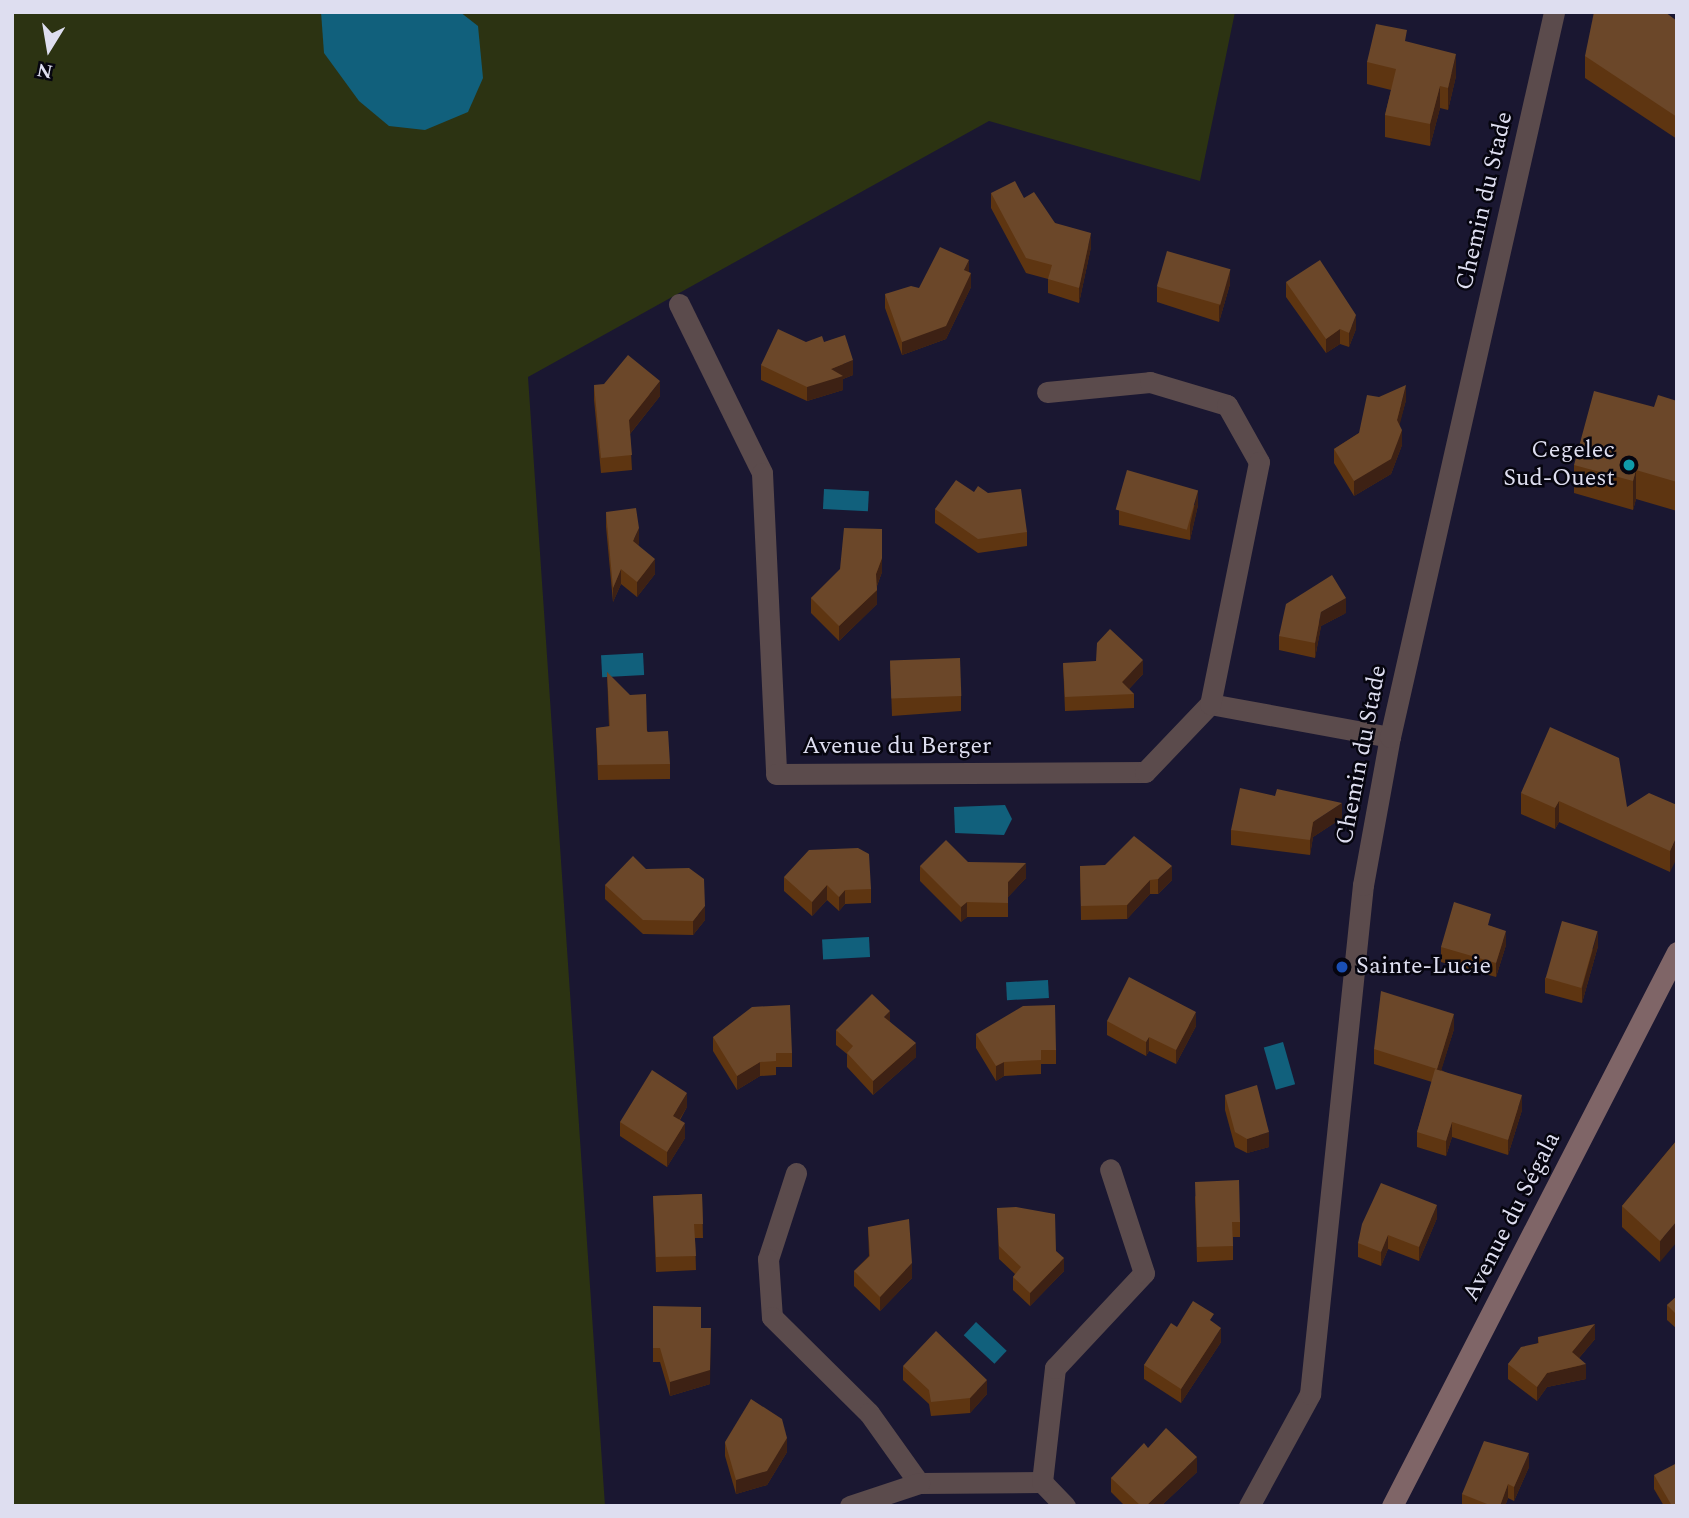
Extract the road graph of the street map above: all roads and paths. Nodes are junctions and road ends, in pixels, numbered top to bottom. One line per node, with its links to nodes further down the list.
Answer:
1 (1554, 12): 5 (street, Chemin du Stade)
2 (679, 304): 4 (street, Avenue du Berger)
3 (1046, 392): 4 (street)
4 (1210, 704): 5 (street)
5 (1390, 737): 13 (street, Chemin du Stade)
6 (1677, 952): 14 (street, Avenue du Ségala)
7 (1110, 1169): 9 (street)
8 (796, 1173): 10 (street)
9 (1042, 1482): 10 (street); 12 (street)
10 (919, 1483): 11 (street)
11 (850, 1506)
12 (1065, 1506)
13 (1249, 1506)
14 (1392, 1506)

